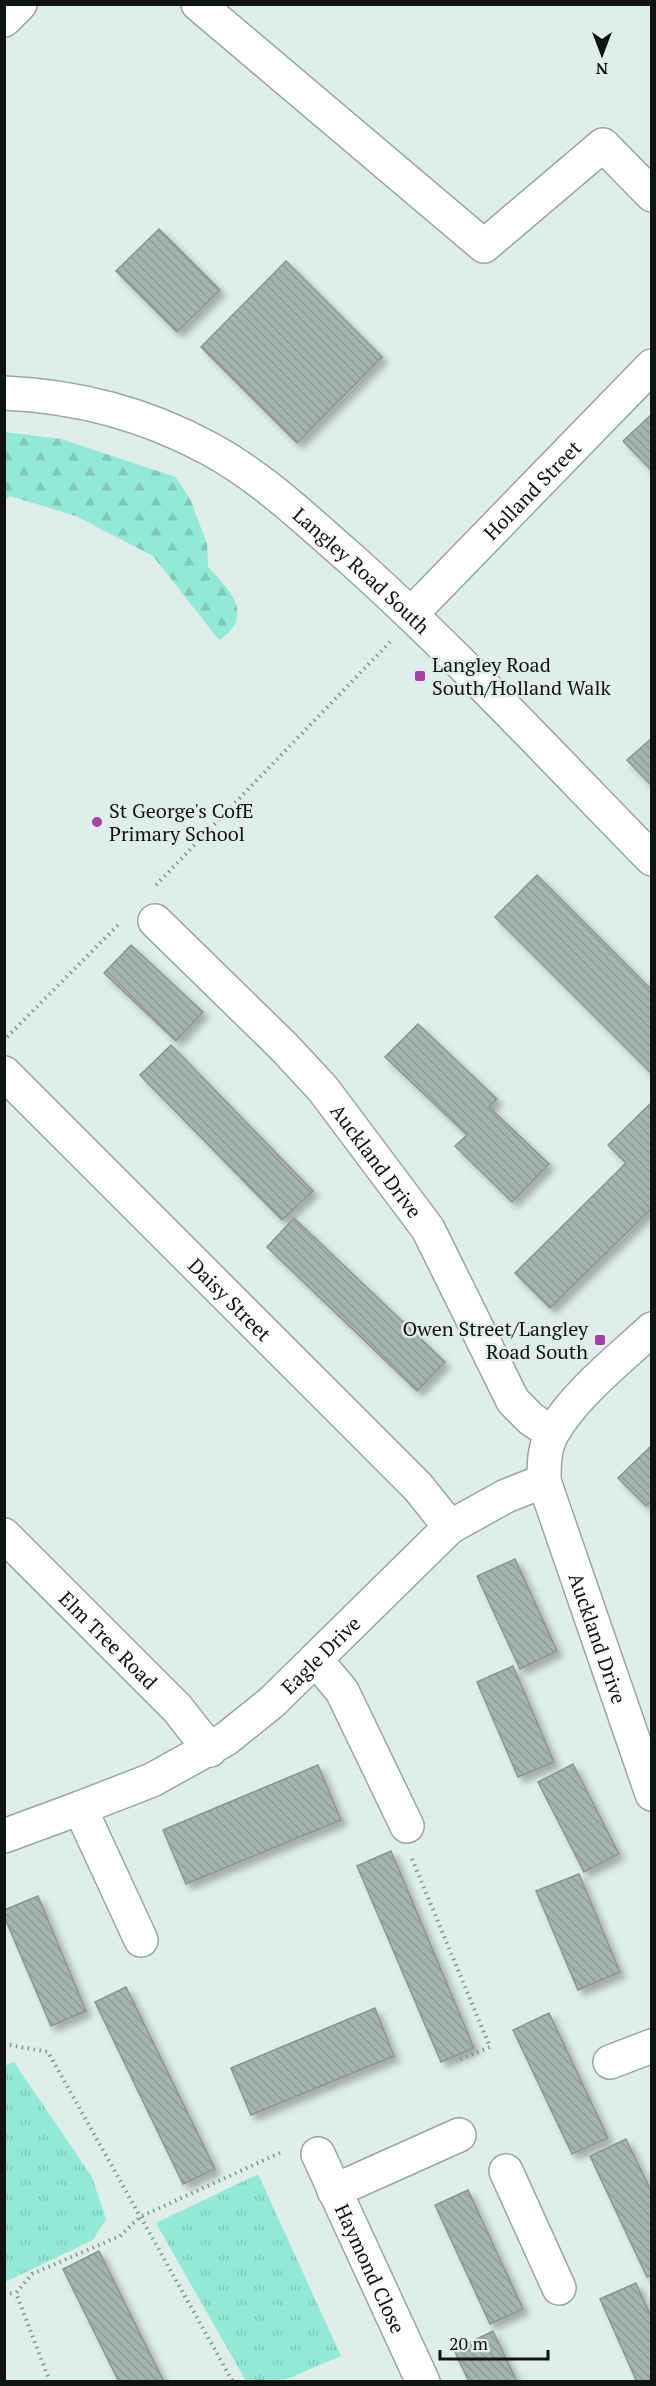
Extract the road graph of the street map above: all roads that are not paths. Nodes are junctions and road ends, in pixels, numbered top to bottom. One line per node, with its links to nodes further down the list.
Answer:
1 (20, 4): 3 (street)
2 (198, 4): 4 (street)
3 (4, 20)
4 (651, 195)
5 (651, 366): 7 (street, Holland Street)
6 (4, 393): 7 (street, Langley Road South)
7 (412, 613): 8 (street, Langley Road South)
8 (651, 859)
9 (155, 921): 12 (street, Auckland Drive)
10 (4, 1074): 14 (street, Daisy Street)
11 (651, 1329): 12 (street)
12 (552, 1433): 13 (street)
13 (544, 1481): 14 (street, Eagle Drive); 18 (street, Auckland Drive)
14 (450, 1527): 16 (street, Eagle Drive)
15 (4, 1535): 17 (street, Elm Tree Road)
16 (316, 1660): 17 (street, Eagle Drive); 20 (street)
17 (210, 1750): 19 (street, Eagle Drive)
18 (651, 1794)
19 (80, 1808): 21 (street, Eagle Drive); 22 (street)
20 (407, 1826)
21 (4, 1836)
22 (141, 1940)
23 (651, 2046): 24 (street)
24 (610, 2062)
25 (459, 2135): 28 (street)
26 (318, 2154): 28 (street, Haymond Close)
27 (506, 2170): 29 (street)
28 (334, 2191): 30 (street, Haymond Close)
29 (559, 2288)
30 (423, 2382)

